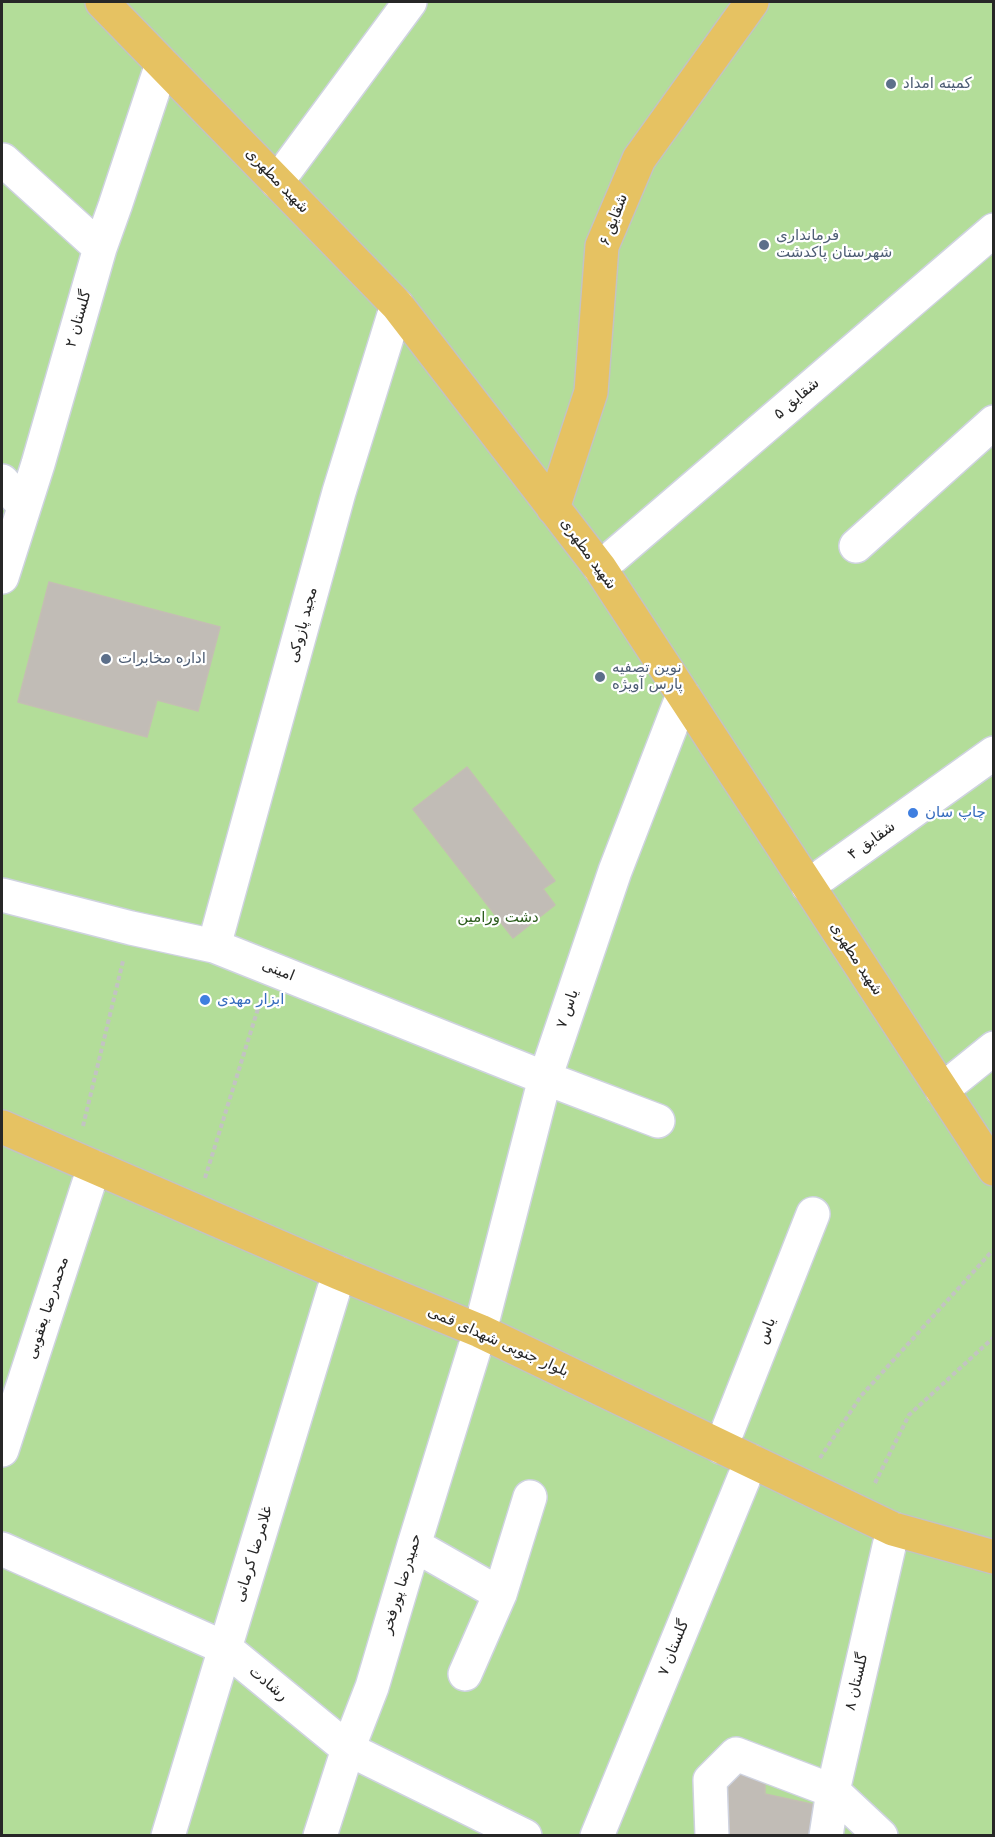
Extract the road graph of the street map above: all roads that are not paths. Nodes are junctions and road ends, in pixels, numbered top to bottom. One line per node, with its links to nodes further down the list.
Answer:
1 (102, 2): 4 (main road, شهید مطهری)
2 (410, 2): 6 (street)
3 (752, 2): 13 (main road, شقایق ۶)
4 (162, 64): 6 (main road, شهید مطهری); 8 (street, گلستان ۲)
5 (3, 160): 8 (street)
6 (277, 182): 9 (main road, شهید مطهری)
7 (993, 230): 15 (street, شقایق ۵)
8 (100, 248): 12 (street, گلستان ۲)
9 (397, 305): 13 (main road, شهید مطهری); 21 (street, مجید پازوکی)
10 (993, 422): 14 (street)
11 (2, 481): 12 (street)
12 (24, 506): 16 (street, گلستان ۲)
13 (553, 508): 15 (main road, شهید مطهری)
14 (856, 546)
15 (600, 568): 17 (main road, شهید مطهری)
16 (2, 577)
17 (683, 695): 19 (main road, شهید مطهری); 23 (street, یاس ۷)
18 (993, 753): 19 (street, شقایق ۴)
19 (808, 886): 24 (main road, شهید مطهری)
20 (2, 895): 21 (street, امینی)
21 (214, 946): 23 (street, امینی)
22 (993, 1048): 24 (street)
23 (545, 1078): 25 (street, امینی); 31 (street, یاس ۷)
24 (942, 1090): 28 (main road, شهید مطهری)
25 (658, 1121)
26 (2, 1126): 27 (main road, بلوار جنوبی شهدای قمی)
27 (85, 1163): 30 (main road, بلوار جنوبی شهدای قمی); 33 (street, محمدرضا یعقوبی)
28 (993, 1169)
29 (813, 1214): 32 (street, یاس)
30 (339, 1273): 31 (main road, بلوار جنوبی شهدای قمی); 41 (street, غلامرضا کرمانی)
31 (480, 1331): 32 (main road, بلوار جنوبی شهدای قمی); 37 (street, حمیدرضا پورفخر)
32 (721, 1447): 34 (main road, بلوار جنوبی شهدای قمی)
33 (2, 1450)
34 (751, 1461): 36 (main road, بلوار جنوبی شهدای قمی); 48 (street, گلستان ۷)
35 (530, 1497): 40 (street)
36 (893, 1529): 39 (main road, بلوار جنوبی شهدای قمی); 44 (street, گلستان ۸)
37 (414, 1545): 40 (street); 43 (street, حمیدرضا پورفخر)
38 (2, 1549): 41 (street, رشادت)
39 (993, 1557)
40 (500, 1594): 42 (street)
41 (225, 1648): 43 (street, رشادت); 46 (street, غلامرضا کرمانی)
42 (465, 1674)
43 (348, 1749): 45 (street, رشادت); 47 (street, حمیدرضا پورفخر)
44 (833, 1791): 49 (street); 50 (street, گلستان ۸); 51 (street)
45 (524, 1835)
46 (168, 1836)
47 (320, 1836)
48 (597, 1836)
49 (712, 1836)
50 (826, 1836)
51 (881, 1836)

